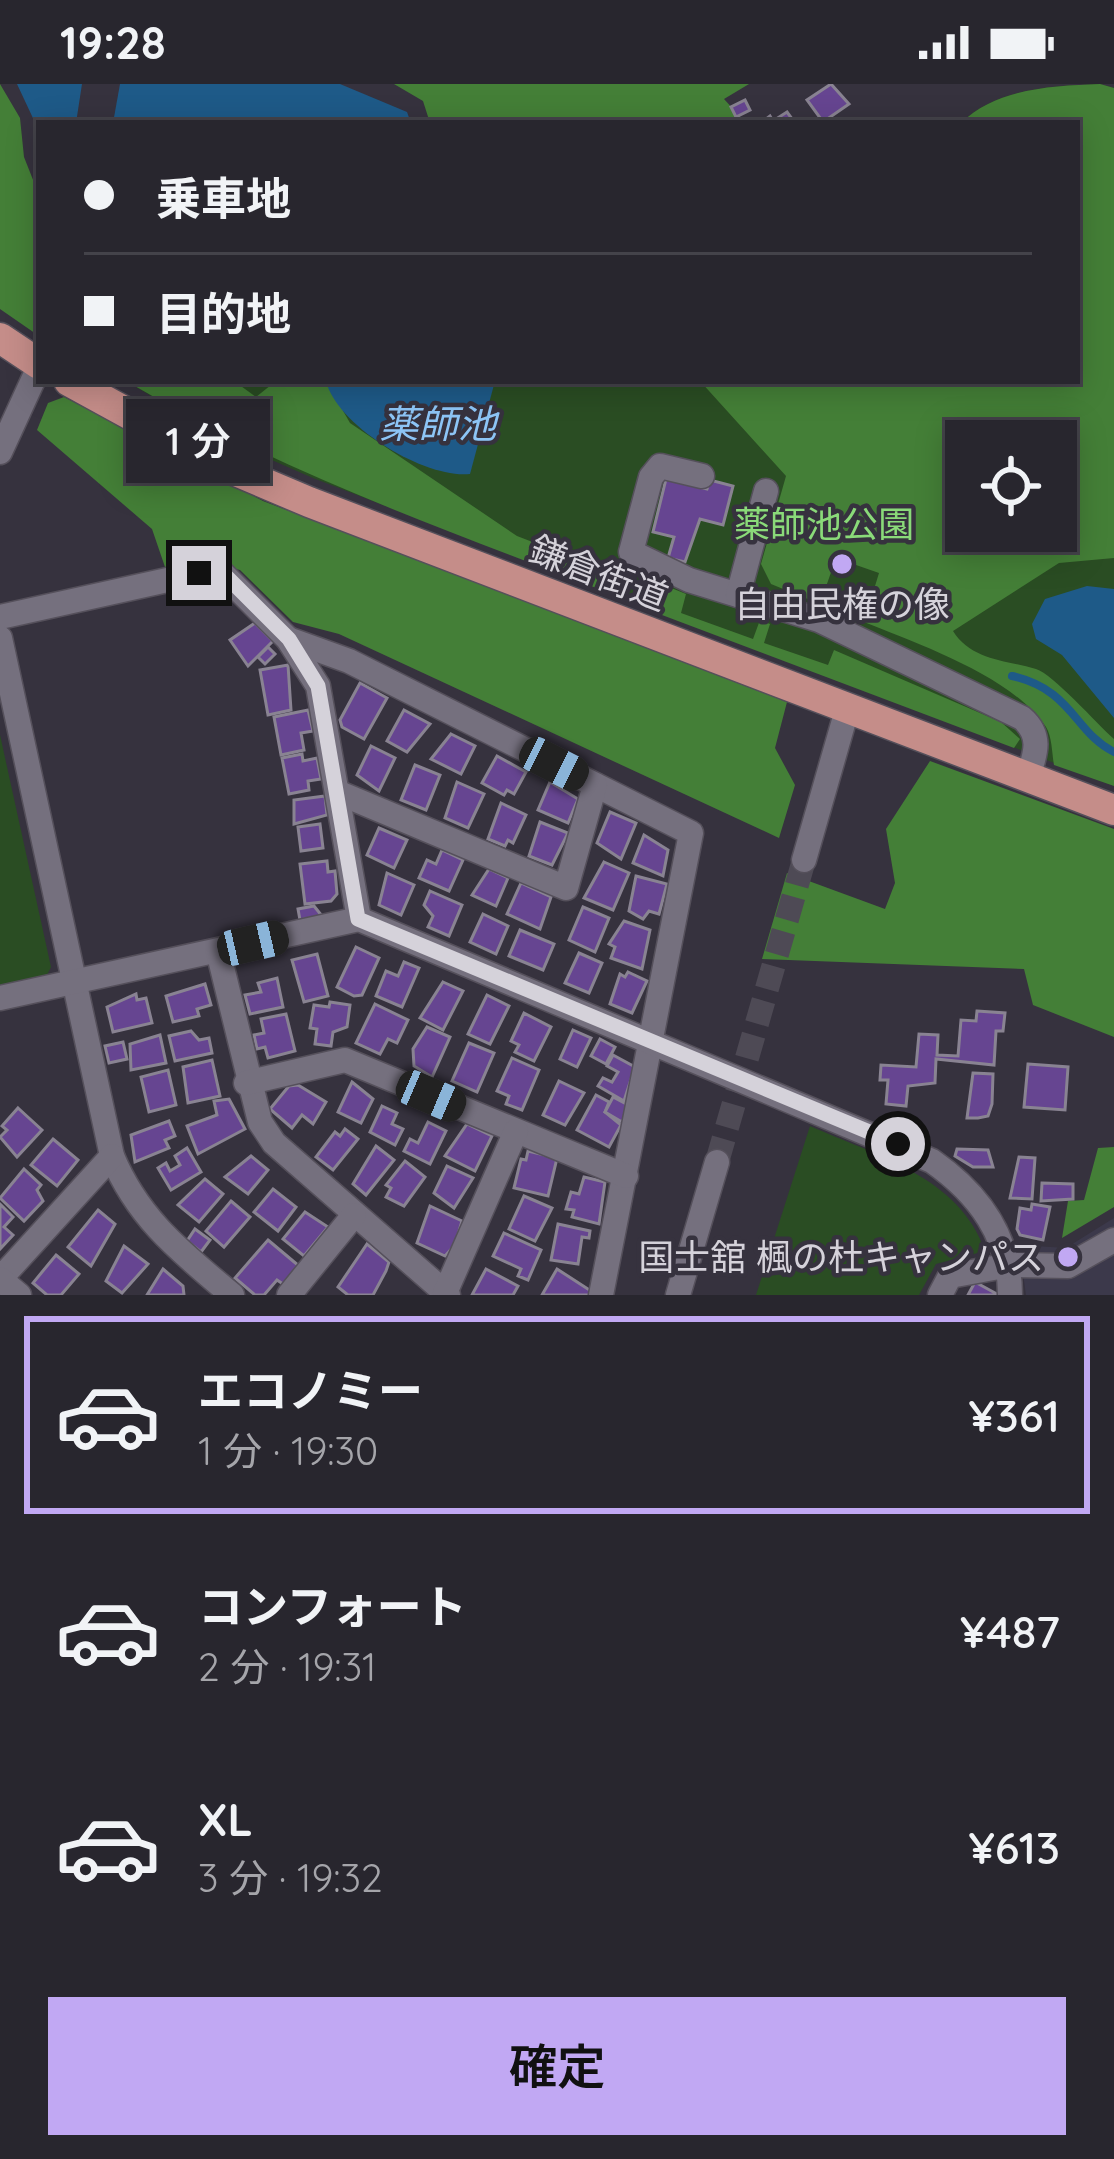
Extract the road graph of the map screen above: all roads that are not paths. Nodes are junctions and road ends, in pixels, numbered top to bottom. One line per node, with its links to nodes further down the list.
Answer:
1 (0, 338): 2 (main road)
2 (36, 363)
3 (36, 372): 5 (street)
4 (74, 384): 12 (main road, 鎌倉街道)
5 (0, 452)
6 (702, 476): 8 (street)
7 (766, 491): 8 (street)
8 (738, 595): 13 (street)
9 (0, 617): 11 (street)
10 (0, 638): 20 (street)
11 (289, 639): 14 (street); 15 (street)
12 (848, 710): 13 (main road, 鎌倉街道); 17 (street)
13 (1028, 777): 16 (main road, 鎌倉街道)
14 (595, 785): 15 (street); 22 (street)
15 (338, 792): 18 (street)
16 (1114, 810)
17 (804, 860)
18 (358, 919): 19 (street); 22 (street)
19 (218, 951): 20 (street); 23 (street)
20 (76, 981): 21 (street); 25 (street)
21 (0, 998)
22 (654, 1041): 27 (street); 30 (street)
23 (247, 1083): 24 (street); 28 (street)
24 (516, 1132): 27 (street); 32 (street)
25 (112, 1156): 31 (street); 34 (street)
26 (717, 1162): 37 (street)
27 (626, 1176): 36 (street)
28 (355, 1215): 32 (street); 35 (street)
29 (1114, 1240): 30 (street)
30 (1010, 1265): 38 (street); 39 (street)
31 (0, 1279): 33 (street)
32 (446, 1294)
33 (19, 1295)
34 (232, 1295)
35 (290, 1295)
36 (601, 1295)
37 (678, 1295)
38 (940, 1295)
39 (1010, 1295)

